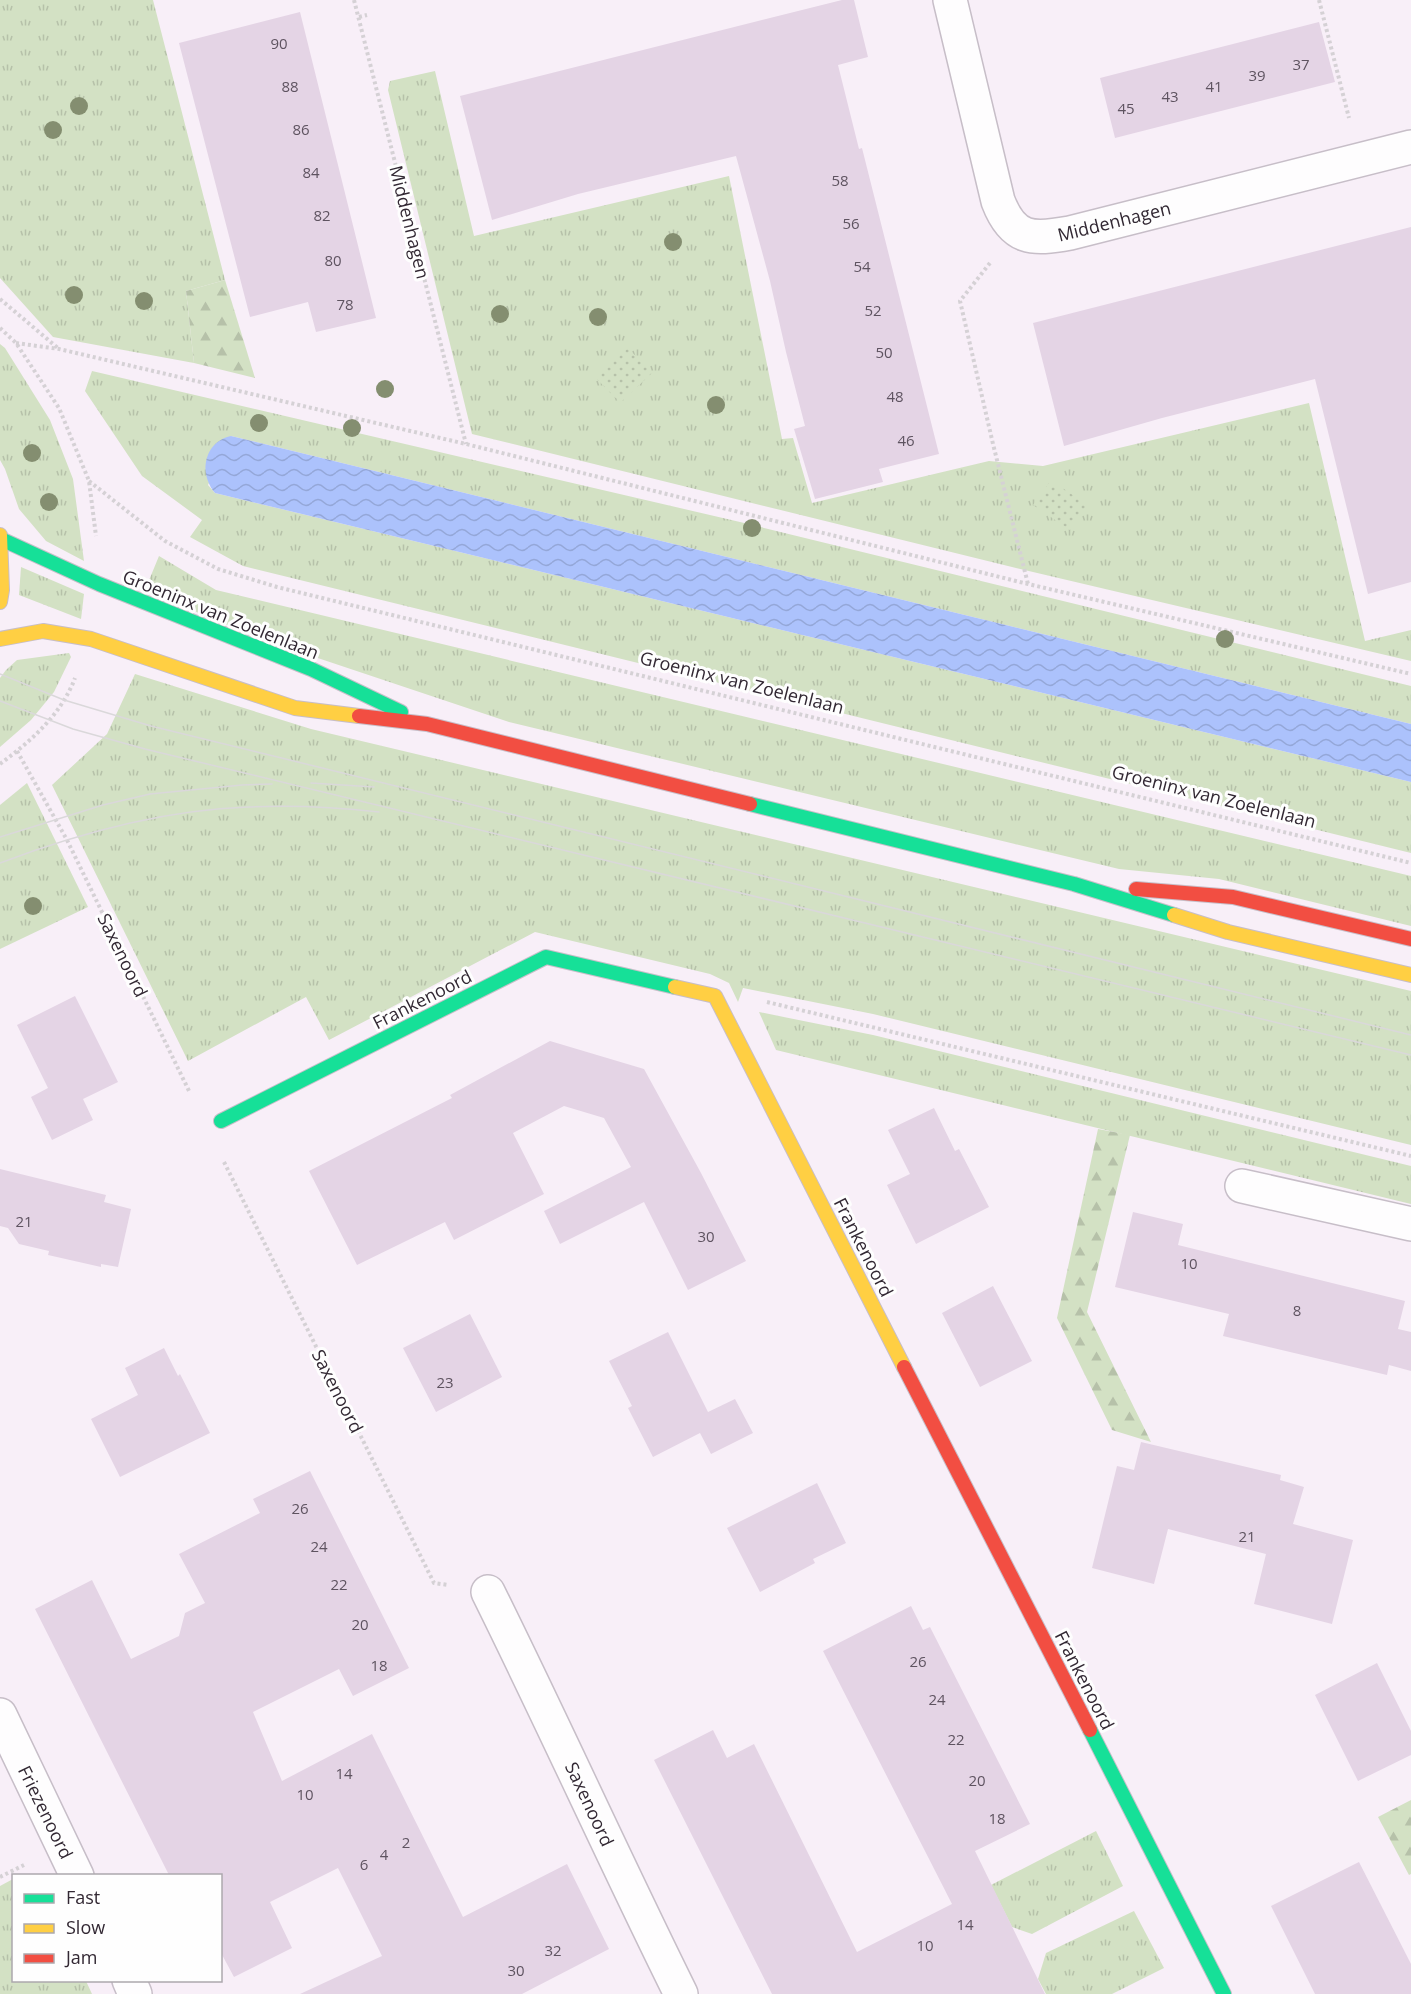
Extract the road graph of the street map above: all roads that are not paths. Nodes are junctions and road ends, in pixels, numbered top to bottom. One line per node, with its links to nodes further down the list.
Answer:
1 (950, 0): 2 (street, Middenhagen)
2 (1411, 147)
3 (1, 537): 4 (main road); 6 (main road, Groeninx van Zoelenlaan)
4 (0, 602)
5 (0, 639): 6 (main road, Groeninx van Zoelenlaan)
6 (427, 724): 7 (main road, Groeninx van Zoelenlaan)
7 (1074, 884): 8 (main road, Groeninx van Zoelenlaan); 9 (main road, Groeninx van Zoelenlaan)
8 (1411, 939)
9 (1411, 975)
10 (220, 1121): 17 (main road, Frankenoord)
11 (1242, 1186): 12 (street)
12 (1411, 1224)
13 (488, 1592): 16 (street, Saxenoord)
14 (0, 1715): 15 (street, Friezenoord)
15 (77, 1874)
16 (681, 1994)
17 (1224, 1994)

